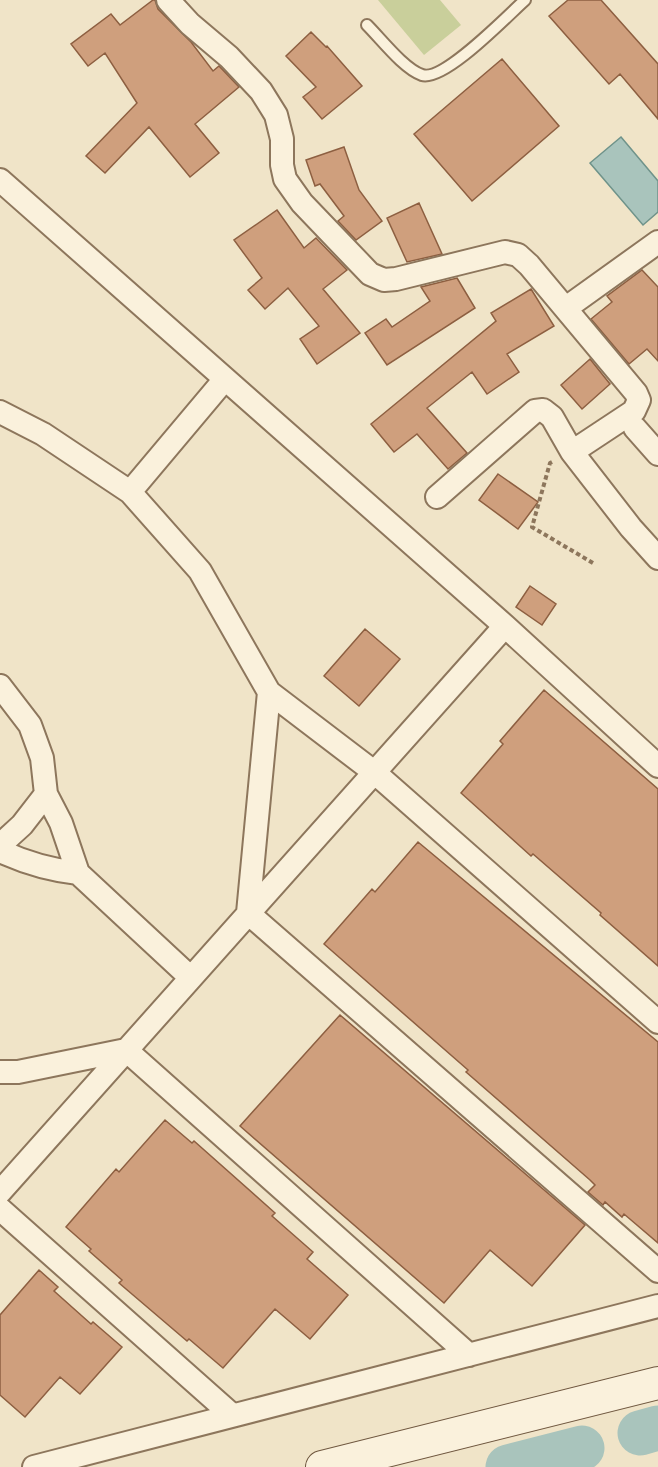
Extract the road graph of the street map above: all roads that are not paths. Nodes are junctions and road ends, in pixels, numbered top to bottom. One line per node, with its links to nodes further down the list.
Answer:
1 (168, 0): 6 (street)
2 (525, 0): 3 (lane)
3 (367, 25)
4 (0, 180): 7 (street)
5 (658, 242): 6 (street)
6 (566, 308): 10 (street)
7 (225, 379): 12 (street); 15 (street)
8 (0, 412): 12 (street)
9 (635, 428): 11 (street)
10 (572, 452): 13 (street); 14 (street)
11 (658, 454)
12 (130, 492): 17 (street)
13 (437, 497)
14 (658, 558)
15 (505, 626): 18 (street); 19 (street)
16 (0, 686): 20 (street)
17 (269, 692): 19 (street); 24 (street)
18 (658, 766)
19 (374, 772): 24 (street); 26 (street)
20 (46, 794): 21 (street); 23 (street)
21 (0, 845)
22 (0, 851): 23 (street)
23 (78, 873): 25 (street)
24 (248, 913): 25 (street); 31 (street)
25 (191, 978): 27 (street)
26 (658, 1022)
27 (126, 1050): 28 (street); 29 (street); 33 (street)
28 (0, 1072)
29 (0, 1192)
30 (0, 1209): 35 (street)
31 (658, 1271)
32 (658, 1306): 33 (street)
33 (468, 1355): 35 (street)
34 (658, 1383): 37 (street)
35 (232, 1415): 36 (street)
36 (34, 1467)
37 (322, 1467)

